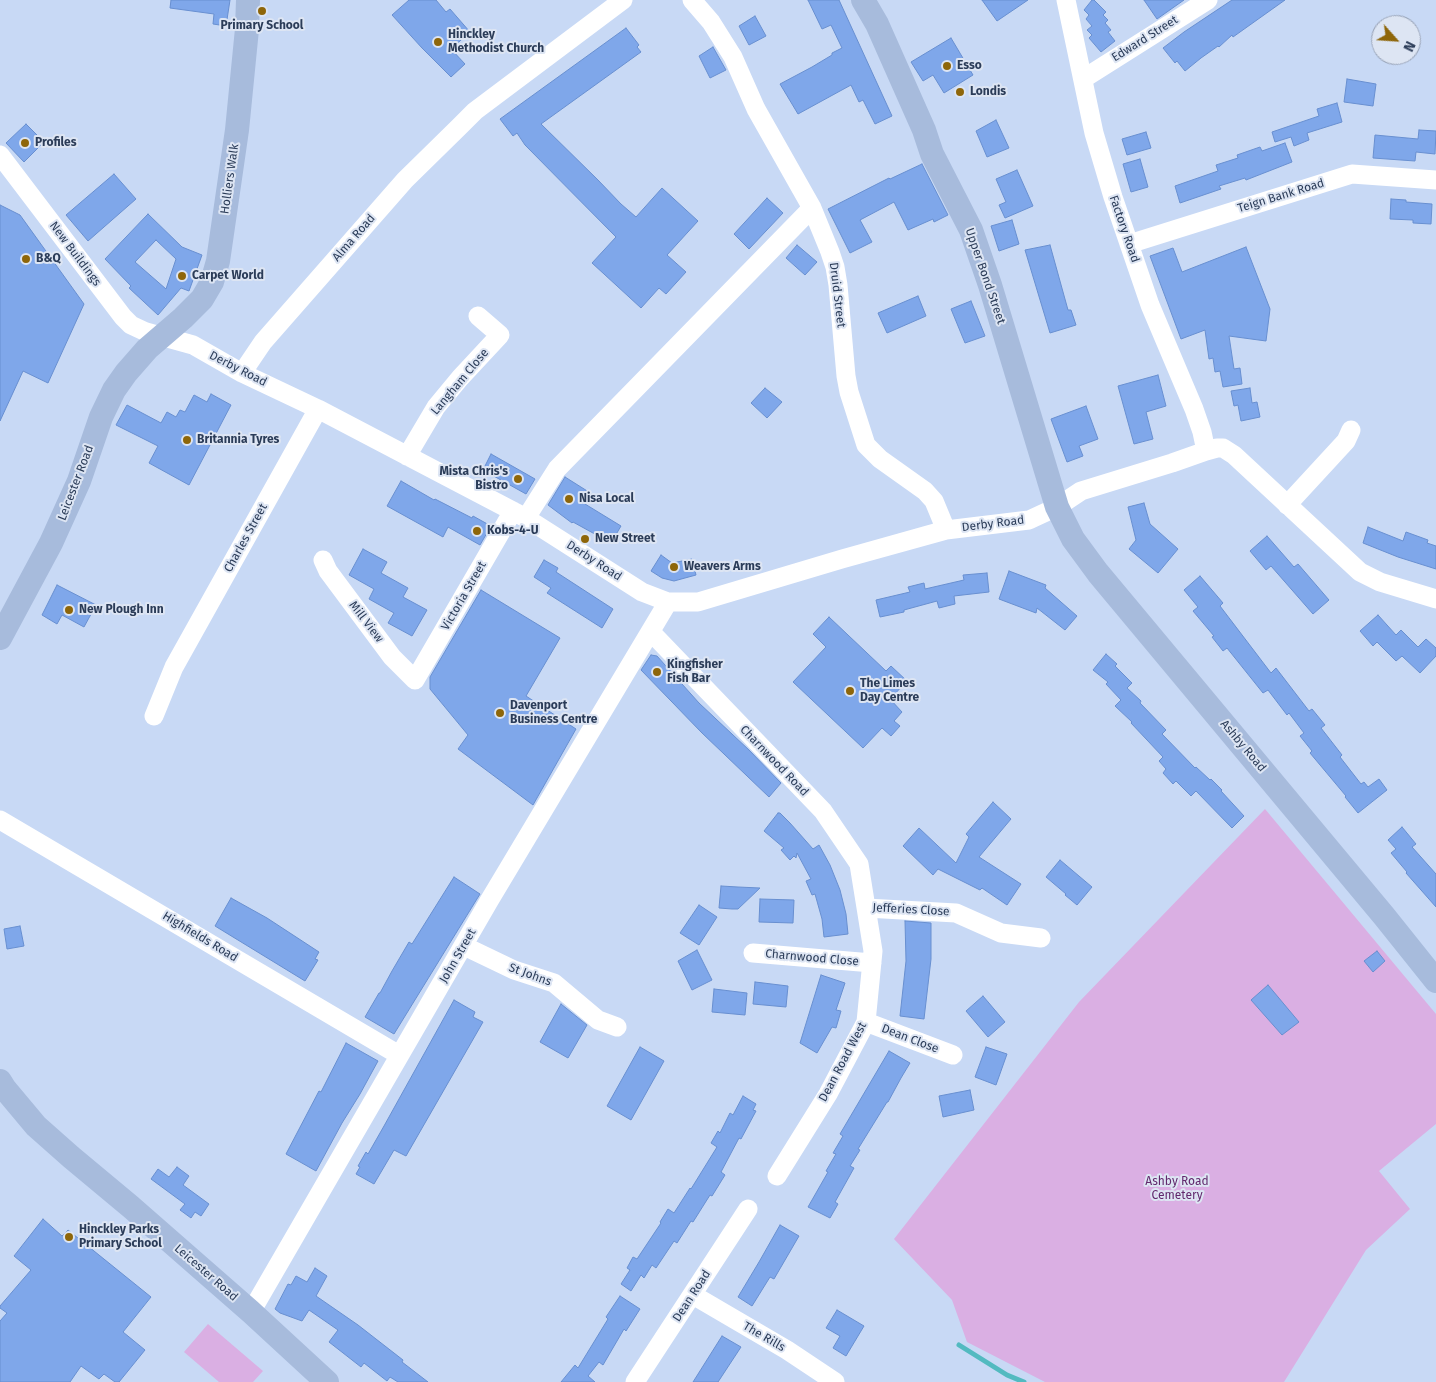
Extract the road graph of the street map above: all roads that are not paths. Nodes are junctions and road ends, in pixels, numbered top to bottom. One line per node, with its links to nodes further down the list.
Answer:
1 (248, 0): 13 (main road, Holliers Walk)
2 (623, 0): 14 (street, Alma Road)
3 (692, 0): 10 (street, Druid Street)
4 (862, 0): 20 (main road, Upper Bond Street)
5 (1066, 0): 7 (street, Factory Road)
6 (1208, 0): 7 (street, Edward Street)
7 (1083, 79): 11 (street, Factory Road)
8 (0, 155): 13 (street, New Buildings)
9 (1436, 180): 11 (street, Teign Bank Road)
10 (812, 208): 21 (street); 22 (street, Druid Street)
11 (1129, 244): 17 (street, Factory Road)
12 (478, 316): 18 (street, Langham Close)
13 (162, 337): 14 (street, Derby Road); 27 (main road, Leicester Road)
14 (242, 373): 15 (street, Derby Road)
15 (318, 409): 18 (street, Derby Road); 29 (street, Charles Street)
16 (1351, 430): 19 (street)
17 (1206, 451): 19 (street); 20 (street, Derby Road)
18 (407, 456): 21 (street, Derby Road)
19 (1287, 504): 24 (street)
20 (1057, 507): 22 (street, Derby Road); 36 (main road, Ashby Road)
21 (520, 515): 25 (street, Derby Road); 28 (street, Victoria Street)
22 (946, 530): 25 (street, Derby Road)
23 (323, 560): 28 (street, Mill View)
24 (1436, 599)
25 (668, 602): 26 (street, John Street)
26 (651, 632): 31 (street, Charnwood Road); 33 (street, John Street)
27 (0, 638)
28 (415, 680)
29 (154, 716)
30 (0, 820): 39 (street, Highfields Road)
31 (866, 908): 32 (street, Jefferies Close); 35 (street, Dean Road West)
32 (1041, 938)
33 (464, 946): 38 (street, St Johns); 39 (street, John Street)
34 (753, 953): 35 (street, Charnwood Close)
35 (872, 964): 37 (street, Dean Road West)
36 (1436, 981)
37 (866, 1022): 40 (street, Dean Close); 42 (street, Dean Road West)
38 (617, 1027)
39 (399, 1055): 45 (street, John Street)
40 (953, 1055)
41 (2, 1088): 45 (main road, Leicester Road)
42 (777, 1176)
43 (748, 1209): 44 (street, Dean Road)
44 (693, 1295): 47 (street, Dean Road); 48 (street, The Rills)
45 (252, 1312): 46 (main road, Leicester Road)
46 (327, 1382)
47 (635, 1382)
48 (834, 1382)

